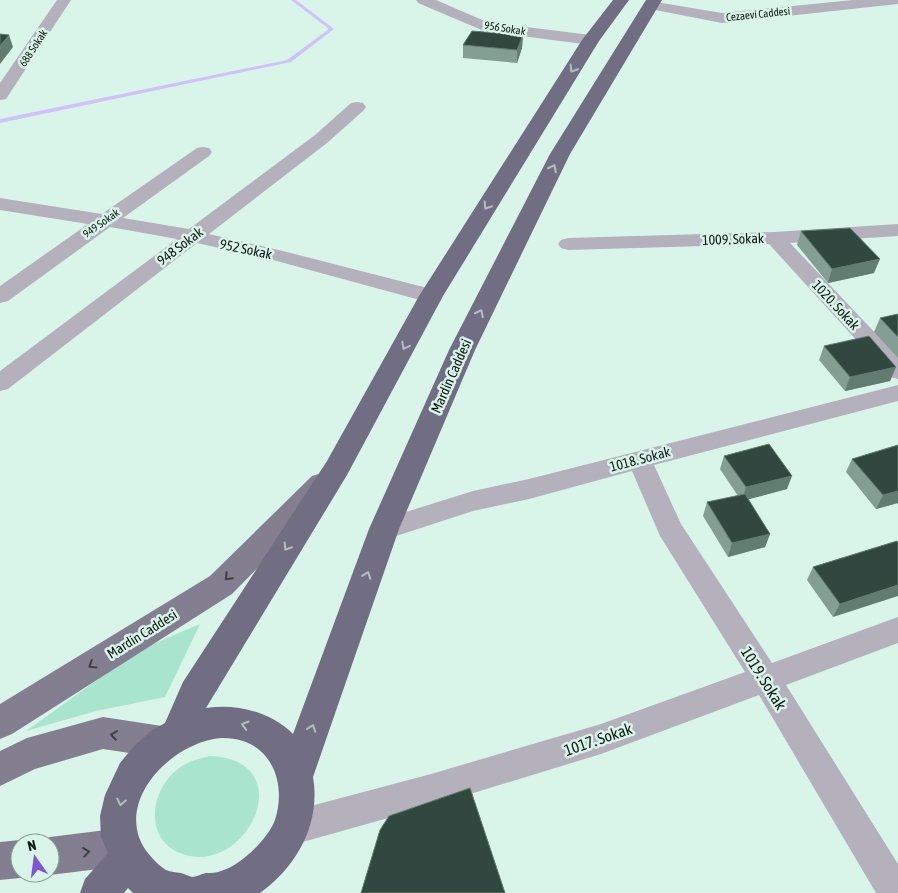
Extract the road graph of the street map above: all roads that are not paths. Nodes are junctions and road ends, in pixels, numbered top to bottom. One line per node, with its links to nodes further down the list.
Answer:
1 (64, 0): 7 (street, 688 Sokak)
2 (423, 0): 6 (street, 956 Sokak)
3 (621, 0): 6 (highway, Mardin Caddesi)
4 (896, 0): 5 (street, Cezaevi Caddesi)
5 (652, 3): 23 (highway, Mardin Caddesi, one-way to 5)
6 (591, 40): 17 (highway, Mardin Caddesi, one-way to 17)
7 (0, 95)
8 (357, 106): 13 (street, 948 Sokak)
9 (203, 152): 11 (street, 949 Sokak)
10 (0, 204): 11 (street, 952 Sokak)
11 (105, 221): 13 (street, 952 Sokak); 16 (street, 949 Sokak)
12 (898, 230): 14 (street, 1009. Sokak)
13 (192, 237): 17 (street, 952 Sokak); 19 (street, 948 Sokak)
14 (774, 238): 15 (street, 1009. Sokak); 18 (street, 1020. Sokak)
15 (568, 244)
16 (0, 296)
17 (431, 296): 22 (highway, Mardin Caddesi, one-way to 22)
18 (898, 372)
19 (0, 383)
20 (898, 393): 21 (street, 1018. Sokak)
21 (639, 459): 23 (street, 1018. Sokak); 25 (street, 1019. Sokak)
22 (337, 468): 26 (main road, Mardin Caddesi, one-way to 26); 27 (highway, Mardin Caddesi, one-way to 27)
23 (384, 529): 29 (highway, Mardin Caddesi, one-way to 23)
24 (898, 630): 25 (street, 1017. Sokak)
25 (765, 678): 30 (street, 1017. Sokak); 37 (street, 1019. Sokak)
26 (0, 722)
27 (170, 738): 28 (main road, one-way to 28); 29 (highway, Mardin Caddesi, one-way to 27); 31 (highway, Mardin Caddesi, one-way to 31)
28 (0, 768)
29 (296, 774): 30 (highway, Mardin Caddesi)
30 (284, 841): 35 (highway); 36 (highway, Mardin Caddesi)
31 (126, 853): 32 (main road, one-way to 31); 33 (highway); 34 (highway)
32 (60, 856)
33 (98, 893)
34 (184, 893)
35 (202, 893)
36 (254, 893)
37 (896, 893)

